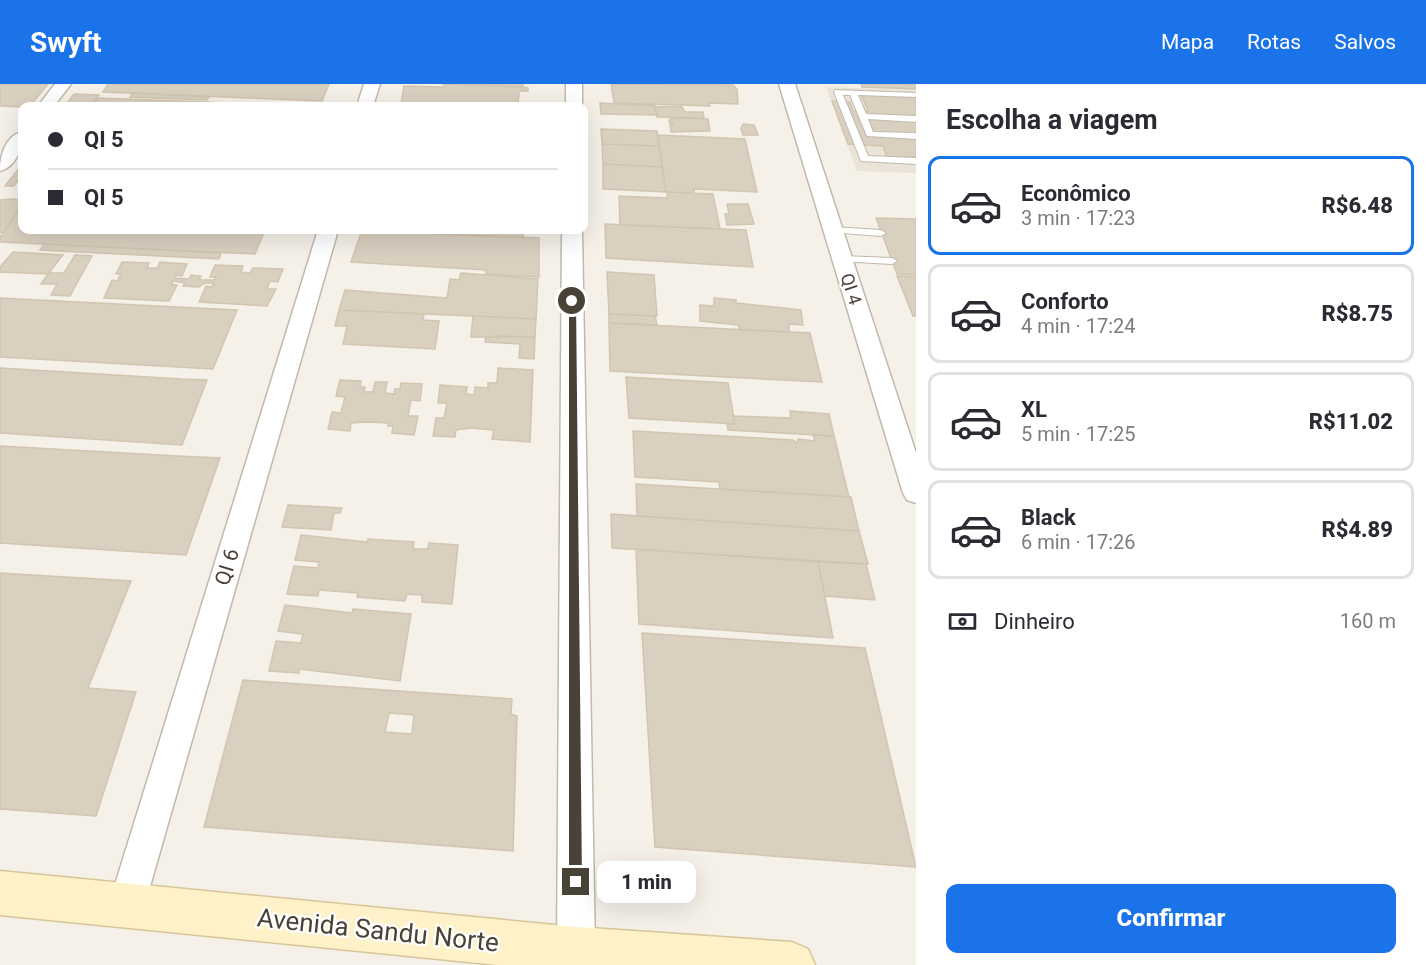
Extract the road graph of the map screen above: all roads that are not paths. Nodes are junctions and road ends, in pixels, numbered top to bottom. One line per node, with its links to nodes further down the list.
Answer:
1 (63, 84): 7 (street)
2 (372, 84): 8 (street)
3 (574, 84): 9 (street)
4 (787, 84): 16 (street, QI 4)
5 (853, 93): 6 (lane); 10 (lane); 14 (lane)
6 (916, 95)
7 (49, 102)
8 (366, 102)
9 (574, 102)
10 (863, 116): 11 (lane); 12 (lane)
11 (916, 118)
12 (916, 136)
13 (18, 142): 15 (street)
14 (916, 161)
15 (0, 166)
16 (833, 230): 17 (lane); 20 (street, QI 4)
17 (881, 233)
18 (327, 234): 24 (street, QI 6)
19 (572, 234): 25 (street)
20 (842, 259): 21 (lane); 22 (street, QI 4)
21 (892, 261)
22 (916, 494)
23 (0, 893): 24 (main road, Avenida Sandu Norte)
24 (127, 904): 25 (main road, Avenida Sandu Norte)
25 (576, 950): 26 (main road, Avenida Sandu Norte)
26 (792, 965)

